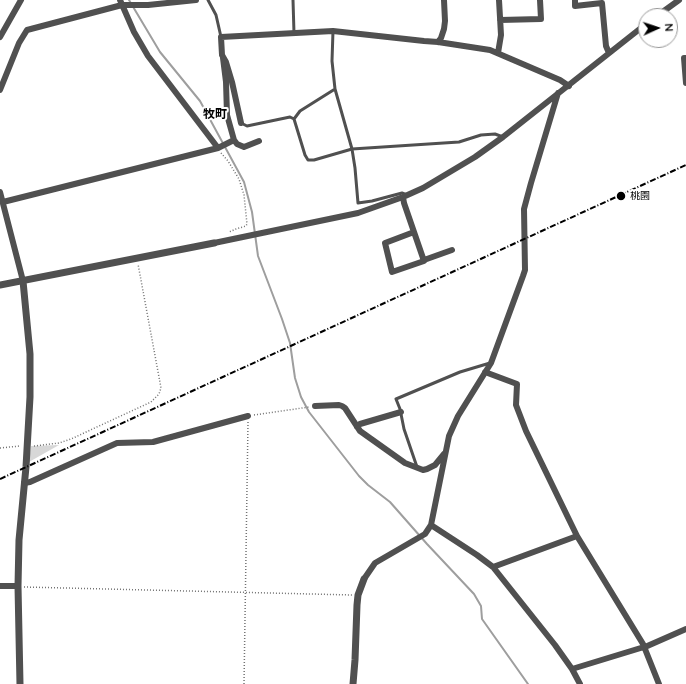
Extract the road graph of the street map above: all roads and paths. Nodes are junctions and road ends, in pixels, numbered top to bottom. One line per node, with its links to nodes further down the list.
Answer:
1 (21, 0): 16 (street)
2 (196, 0): 10 (street)
3 (208, 0): 17 (lane)
4 (293, 0): 15 (lane)
5 (444, 0): 18 (street)
6 (499, 0): 12 (street)
7 (540, 0): 12 (street)
8 (575, 0): 20 (street)
9 (679, 0): 11 (street)
10 (123, 3): 26 (street); 33 (street)
11 (668, 8)
12 (500, 20): 19 (street)
13 (638, 30): 20 (street)
14 (333, 31): 15 (street); 18 (street); 25 (lane)
15 (294, 33): 17 (street)
16 (0, 37)
17 (221, 37): 21 (street)
18 (438, 42): 19 (street)
19 (498, 53): 24 (street)
20 (609, 53): 24 (street)
21 (222, 55): 29 (street); 31 (street)
22 (686, 58): 23 (street)
23 (686, 83)
24 (569, 86): 27 (street)
25 (335, 89): 28 (lane); 34 (lane)
26 (0, 90)
27 (558, 93): 30 (street); 46 (street)
28 (294, 119): 29 (lane); 34 (lane)
29 (242, 124)
30 (503, 137): 34 (lane); 36 (street)
31 (233, 141): 32 (street); 33 (street)
32 (259, 141)
33 (219, 148): 37 (street); 39 (path)
34 (352, 149): 36 (lane)
35 (0, 192): 37 (street)
36 (405, 196): 38 (street); 40 (street)
37 (2, 202): 44 (street)
38 (414, 232): 43 (street); 43 (street)
39 (224, 235)
40 (214, 243): 42 (street)
41 (452, 250): 43 (street)
42 (137, 258): 44 (street); 52 (path)
43 (424, 260)
44 (23, 281): 45 (street); 52 (street)
45 (0, 285)
46 (491, 363): 47 (street); 49 (lane)
47 (485, 372): 54 (street); 58 (street)
48 (315, 406): 50 (path); 51 (street)
49 (401, 412): 51 (street); 55 (lane)
50 (248, 416): 56 (street); 63 (path)
51 (357, 427): 55 (street)
52 (28, 446): 53 (path); 56 (street)
53 (0, 448)
54 (444, 454): 55 (street); 57 (street)
55 (418, 468)
56 (24, 483): 62 (street)
57 (431, 525): 59 (street); 60 (street)
58 (577, 536): 59 (street); 66 (street)
59 (493, 567): 67 (street)
60 (364, 579): 64 (street)
61 (0, 586): 62 (street)
62 (18, 586): 63 (path); 68 (street)
63 (244, 593): 64 (path); 69 (path)
64 (358, 595): 70 (street)
65 (686, 629): 66 (street)
66 (644, 647): 67 (street); 72 (street)
67 (572, 669): 71 (street)
68 (20, 684)
69 (244, 684)
70 (353, 684)
71 (580, 684)
72 (659, 684)

